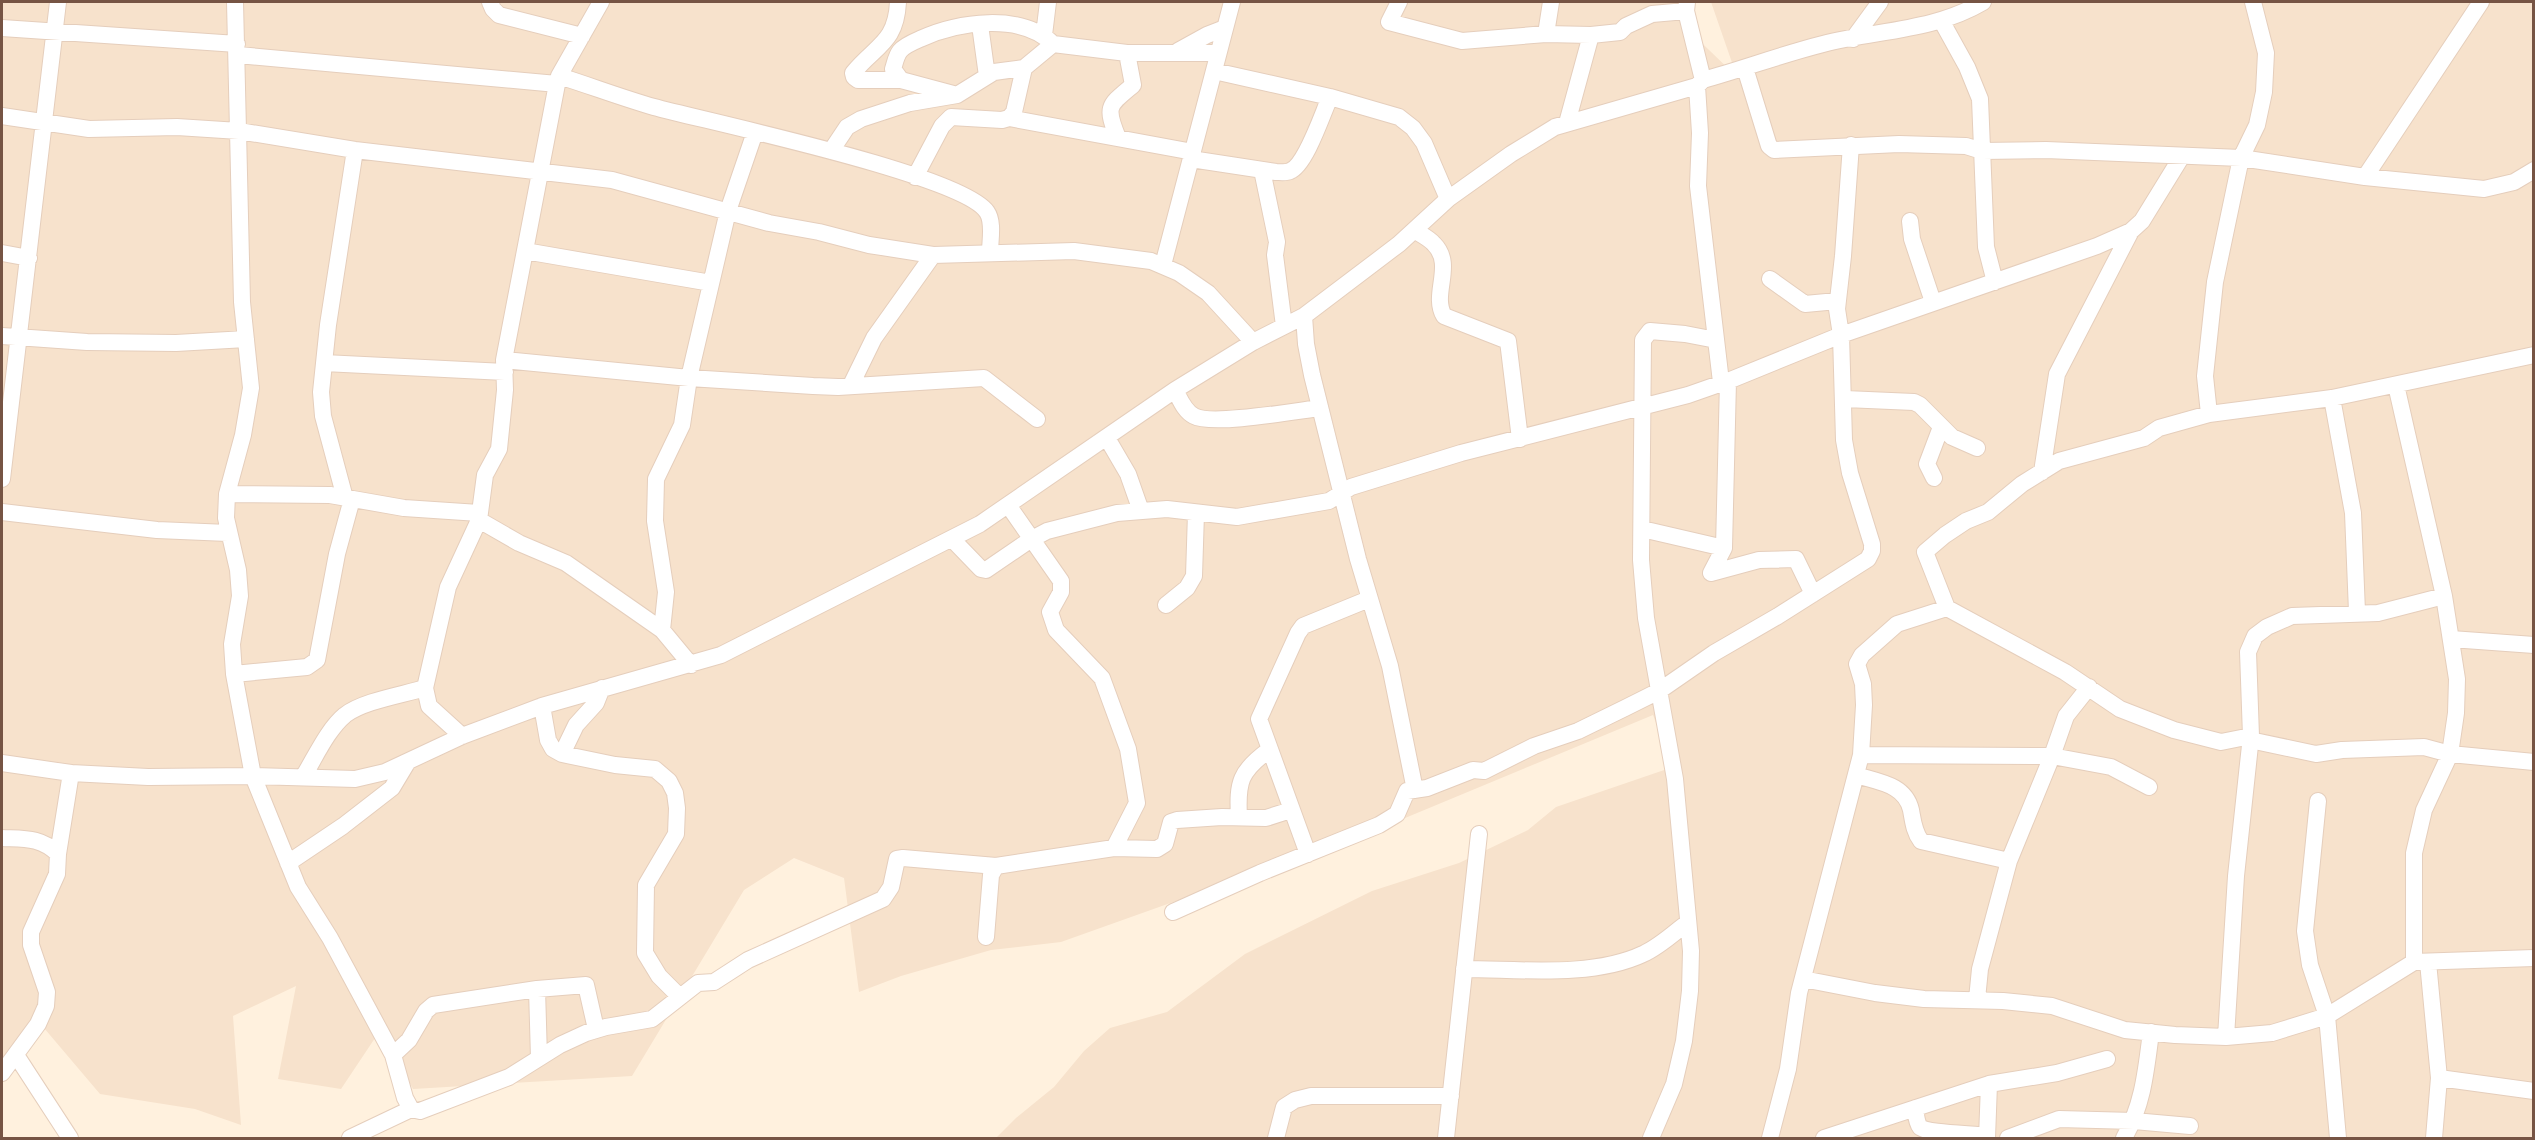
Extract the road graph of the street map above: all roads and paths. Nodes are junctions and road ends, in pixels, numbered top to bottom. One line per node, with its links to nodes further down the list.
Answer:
1 (58, 2): 19 (street)
2 (235, 2): 25 (street)
3 (490, 2): 22 (street)
4 (601, 2): 22 (street)
5 (898, 2): 34 (street)
6 (1048, 2): 23 (street)
7 (1232, 2): 18 (street)
8 (1399, 2): 20 (street)
9 (1551, 2): 20 (street)
10 (1880, 2): 24 (street)
11 (1983, 2): 15 (street)
12 (2253, 2): 51 (street)
13 (2481, 2): 56 (street)
14 (1687, 6): 21 (street); 35 (street)
15 (1941, 20): 24 (street); 48 (street)
16 (980, 25): 23 (street); 32 (street); 34 (street)
17 (2, 28): 19 (street)
18 (1225, 28): 26 (street); 28 (street)
19 (56, 31): 25 (street); 40 (street)
20 (1546, 34): 21 (street)
21 (1591, 35): 41 (street)
22 (582, 36): 33 (street)
23 (1048, 39): 27 (street); 29 (street)
24 (1853, 39): 30 (street)
25 (237, 49): 33 (street); 42 (street)
26 (1178, 51): 27 (street); 28 (street)
27 (1127, 52): 44 (street)
28 (1218, 53): 31 (street)
29 (1024, 68): 32 (street); 39 (street)
30 (1745, 68): 35 (street); 45 (street)
31 (1214, 71): 37 (street); 49 (street)
32 (987, 76): 36 (street)
33 (558, 80): 43 (street); 54 (street)
34 (901, 80): 36 (street)
35 (1700, 83): 41 (street); 79 (street)
36 (957, 94): 47 (street)
37 (1330, 97): 52 (street); 57 (street)
38 (2, 116): 40 (street)
39 (1009, 118): 44 (street); 55 (street)
40 (44, 123): 42 (street); 66 (street)
41 (1567, 123): 57 (street)
42 (239, 130): 46 (street); 78 (street)
43 (755, 132): 47 (street); 58 (street)
44 (1118, 138): 49 (street)
45 (1851, 145): 48 (street); 71 (street)
46 (355, 150): 54 (street); 82 (street)
47 (831, 151): 55 (street)
48 (1982, 151): 50 (street); 69 (street)
49 (1192, 155): 52 (street); 67 (street)
50 (2182, 156): 51 (street); 61 (street)
51 (2241, 158): 56 (street); 94 (street)
52 (1262, 170): 74 (street)
53 (2534, 170): 56 (street)
54 (540, 172): 58 (street); 62 (street)
55 (915, 177): 63 (street)
56 (2365, 177)
57 (1448, 199): 60 (street)
58 (728, 211): 65 (street); 70 (street)
59 (1910, 221): 72 (street)
60 (1414, 230): 73 (street); 98 (street)
61 (2131, 231): 69 (street); 100 (street)
62 (525, 251): 70 (street); 83 (street)
63 (990, 252): 65 (street); 67 (street)
64 (2, 253): 66 (street)
65 (933, 255): 86 (street)
66 (29, 258): 77 (street)
67 (1163, 265): 80 (street)
68 (1770, 279): 71 (street)
69 (1995, 282): 72 (street)
70 (711, 283): 84 (street)
71 (1837, 301): 75 (street)
72 (1933, 302): 75 (street)
73 (1304, 316): 74 (street); 92 (street)
74 (1284, 326): 80 (street)
75 (1841, 334): 85 (street); 90 (street)
76 (2, 336): 77 (street)
77 (19, 337): 78 (street); 91 (street)
78 (246, 339): 103 (street)
79 (1716, 340): 85 (street); 93 (street)
80 (1253, 342): 88 (street)
81 (2534, 355): 87 (street)
82 (324, 363): 83 (street); 105 (street)
83 (505, 366): 84 (street); 110 (street)
84 (689, 378): 86 (street); 122 (street)
85 (1725, 382): 93 (street); 115 (street)
86 (852, 385): 95 (street)
87 (2396, 385): 89 (street); 117 (street)
88 (1175, 390): 92 (street); 97 (street)
89 (2332, 398): 94 (street); 121 (street)
90 (1845, 399): 96 (street); 116 (street)
91 (6, 406): 102 (street)
92 (1320, 408): 104 (street)
93 (1642, 408): 98 (street); 111 (street)
94 (2209, 414): 100 (street)
95 (1037, 419)
96 (1941, 427): 99 (street); 101 (street)
97 (1107, 438): 106 (street); 107 (street)
98 (1520, 439): 104 (street)
99 (1977, 448)
100 (2042, 472): 120 (street)
101 (1934, 478)
102 (2, 479)
103 (227, 494): 105 (street); 112 (street)
104 (1342, 495): 109 (street); 118 (street)
105 (349, 499): 110 (street); 126 (street)
106 (1008, 505): 113 (street); 114 (street)
107 (1141, 511): 109 (street); 114 (street)
108 (2, 512): 112 (street)
109 (1196, 513): 119 (street)
110 (479, 517): 122 (street); 128 (street)
111 (1641, 529): 115 (street); 130 (street)
112 (228, 533): 126 (street)
113 (952, 539): 114 (street); 125 (street)
114 (1030, 540): 153 (street)
115 (1724, 548): 116 (street)
116 (1813, 594): 130 (street)
117 (2444, 596): 121 (street); 123 (street)
118 (1369, 599): 134 (street); 147 (street)
119 (1166, 605)
120 (1947, 608): 127 (street); 137 (street)
121 (2357, 612): 133 (street)
122 (662, 630): 125 (street)
123 (2451, 639): 124 (street); 136 (street)
124 (2534, 645)
125 (691, 665): 129 (street)
126 (234, 674): 144 (street)
127 (2089, 687): 133 (street); 138 (street)
128 (425, 688): 132 (street); 145 (street)
129 (602, 688): 131 (street); 135 (street)
130 (1659, 690): 147 (street); 160 (street)
131 (542, 706): 132 (street); 135 (street)
132 (462, 736): 139 (street)
133 (2249, 738): 136 (street); 172 (street)
134 (1269, 750): 149 (street); 150 (street)
135 (562, 754): 167 (street)
136 (2450, 754): 140 (street); 163 (street)
137 (1861, 755): 138 (street); 143 (street)
138 (2052, 756): 146 (street); 156 (street)
139 (408, 762): 145 (street); 157 (street)
140 (2534, 762)
141 (2, 763): 142 (street)
142 (71, 773): 144 (street); 154 (street)
143 (1856, 775): 156 (street); 165 (street)
144 (254, 776): 145 (street); 157 (street)
145 (303, 777)
146 (2149, 787)
147 (1415, 790): 155 (street)
148 (2318, 801): 169 (street)
149 (1291, 810): 150 (street); 155 (street)
150 (1239, 817): 153 (street)
151 (1479, 834): 164 (street)
152 (2, 838): 154 (street)
153 (1114, 848): 158 (street)
154 (58, 854): 173 (street)
155 (1308, 854): 159 (street)
156 (2008, 861): 168 (street)
157 (288, 863): 174 (street)
158 (996, 866): 161 (street); 167 (street)
159 (1173, 912)
160 (1688, 922): 164 (street); 192 (street)
161 (986, 937)
162 (2534, 958): 163 (street)
163 (2421, 962): 169 (street); 178 (street)
164 (1464, 969): 181 (street)
165 (1803, 979): 168 (street); 193 (street)
166 (537, 989): 170 (street); 174 (street); 175 (street)
167 (680, 997): 170 (street)
168 (1977, 999): 171 (street)
169 (2327, 1016): 172 (street); 197 (street)
170 (596, 1029): 175 (street)
171 (2151, 1032): 172 (street); 184 (street)
172 (2226, 1037)
173 (16, 1055): 177 (street); 188 (street)
174 (393, 1055): 183 (street)
175 (539, 1058): 183 (street)
176 (2107, 1059): 179 (street)
177 (2, 1073)
178 (2439, 1078): 180 (street); 198 (street)
179 (1989, 1084): 182 (street); 187 (street)
180 (2534, 1091)
181 (1451, 1096): 190 (street); 191 (street)
182 (1915, 1108): 186 (street); 187 (street)
183 (411, 1109): 189 (street)
184 (2134, 1121): 185 (street); 195 (street); 196 (street)
185 (2190, 1126)
186 (1857, 1132): 194 (street)
187 (1987, 1137)
188 (70, 1138)
189 (350, 1138)
190 (1276, 1138)
191 (1446, 1138)
192 (1651, 1138)
193 (1770, 1138)
194 (1824, 1138)
195 (2008, 1138)
196 (2124, 1138)
197 (2337, 1138)
198 (2434, 1138)

